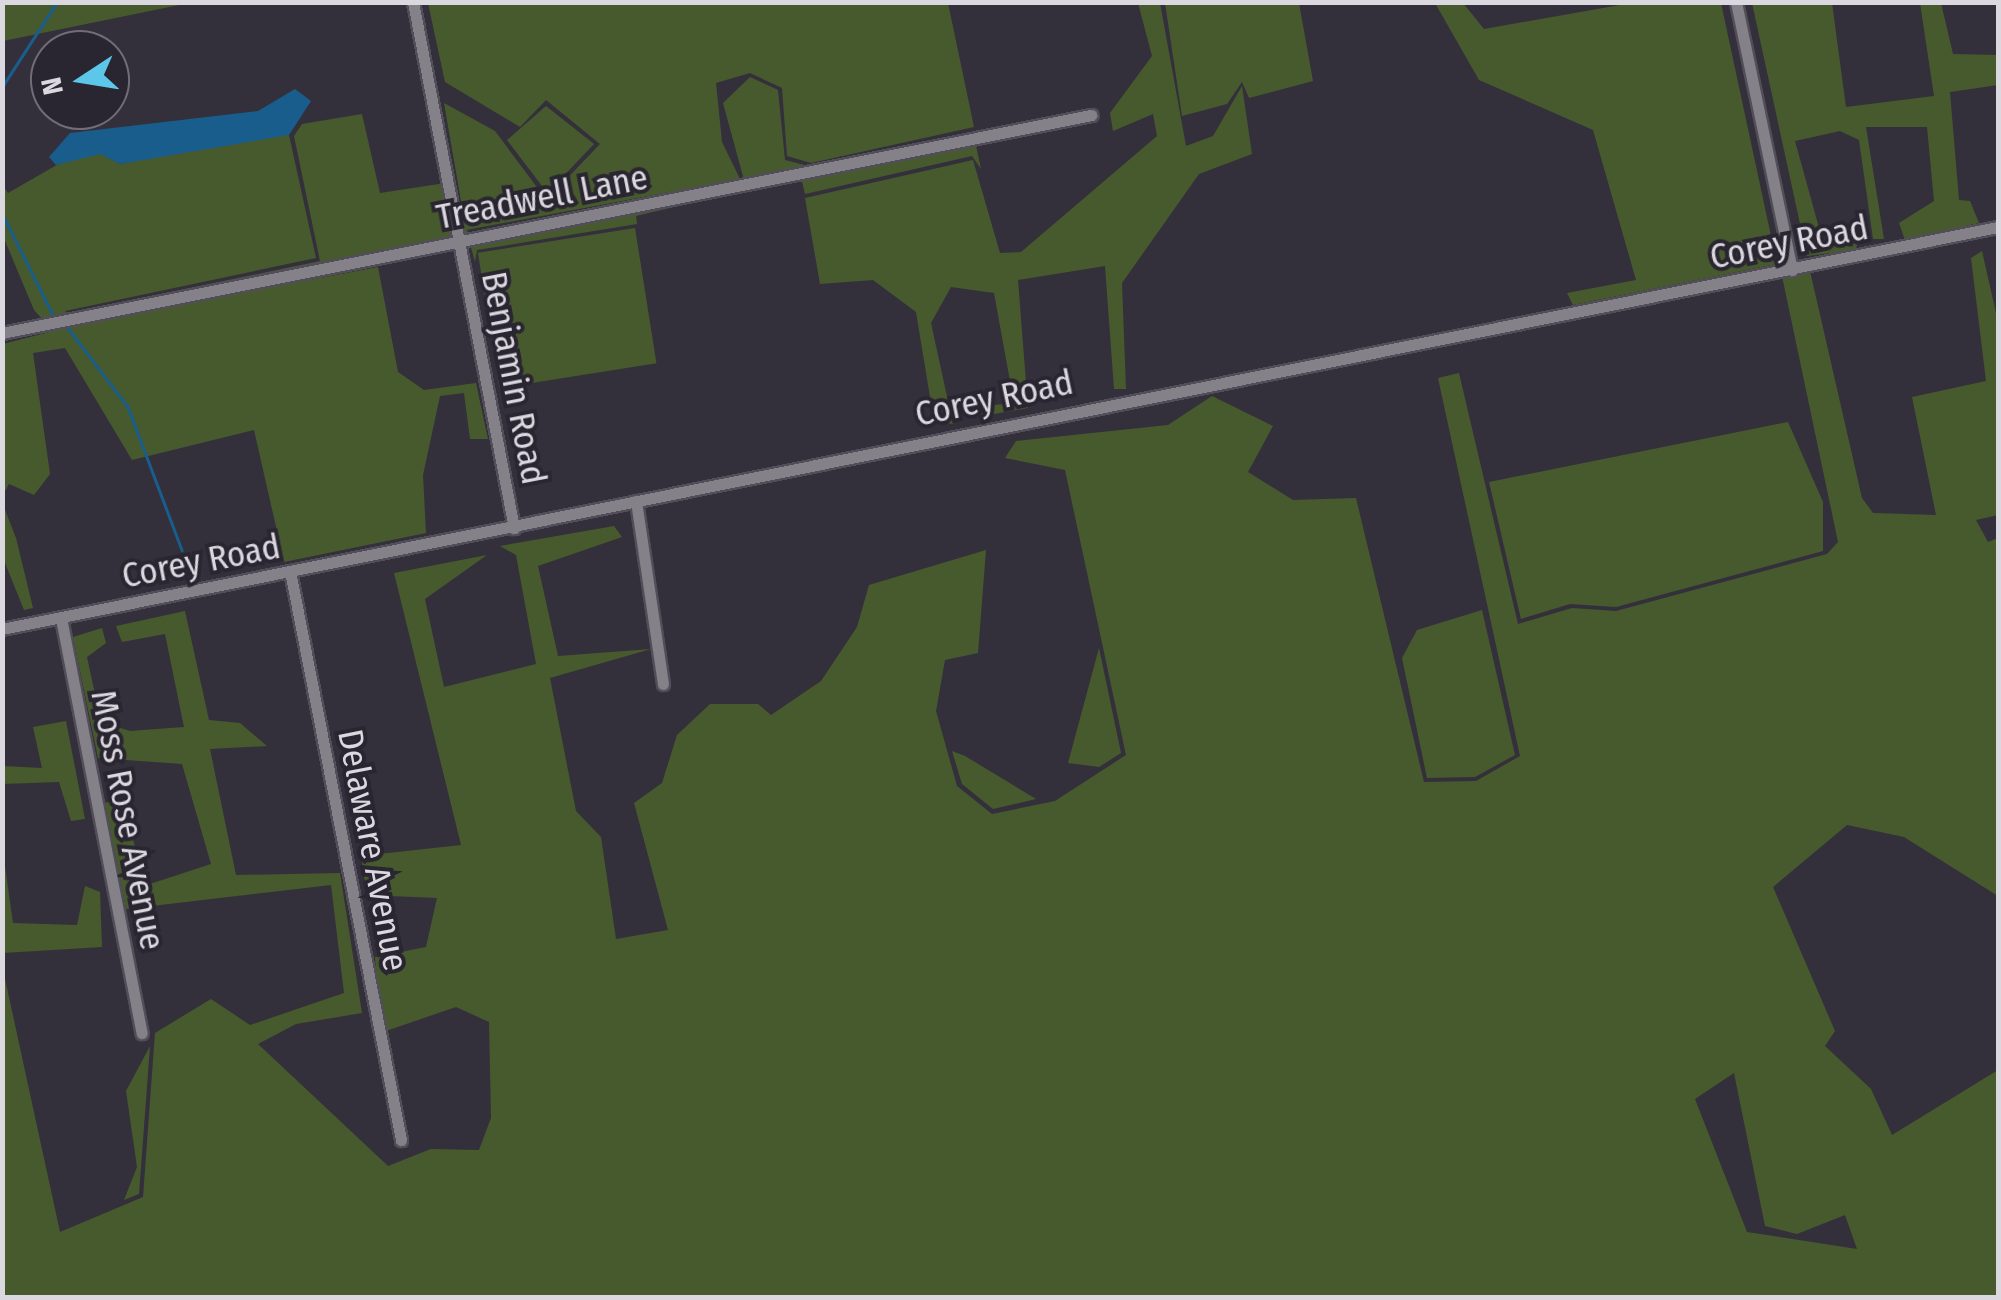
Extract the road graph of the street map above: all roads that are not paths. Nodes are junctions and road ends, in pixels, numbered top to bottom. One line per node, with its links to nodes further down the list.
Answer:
1 (413, 2): 5 (street, Benjamin Road)
2 (1736, 2): 6 (street)
3 (1091, 115): 5 (street, Treadwell Lane)
4 (1998, 227): 6 (street, Corey Road)
5 (460, 242): 7 (street, Treadwell Lane); 9 (street, Benjamin Road)
6 (1792, 270): 8 (street, Corey Road)
7 (2, 333)
8 (636, 502): 9 (street, Corey Road); 13 (street)
9 (514, 528): 10 (street, Corey Road)
10 (290, 571): 11 (street, Corey Road); 15 (street, Delaware Avenue)
11 (61, 618): 12 (street, Corey Road); 14 (street, Moss Rose Avenue)
12 (2, 629)
13 (663, 684)
14 (142, 1033)
15 (401, 1140)

